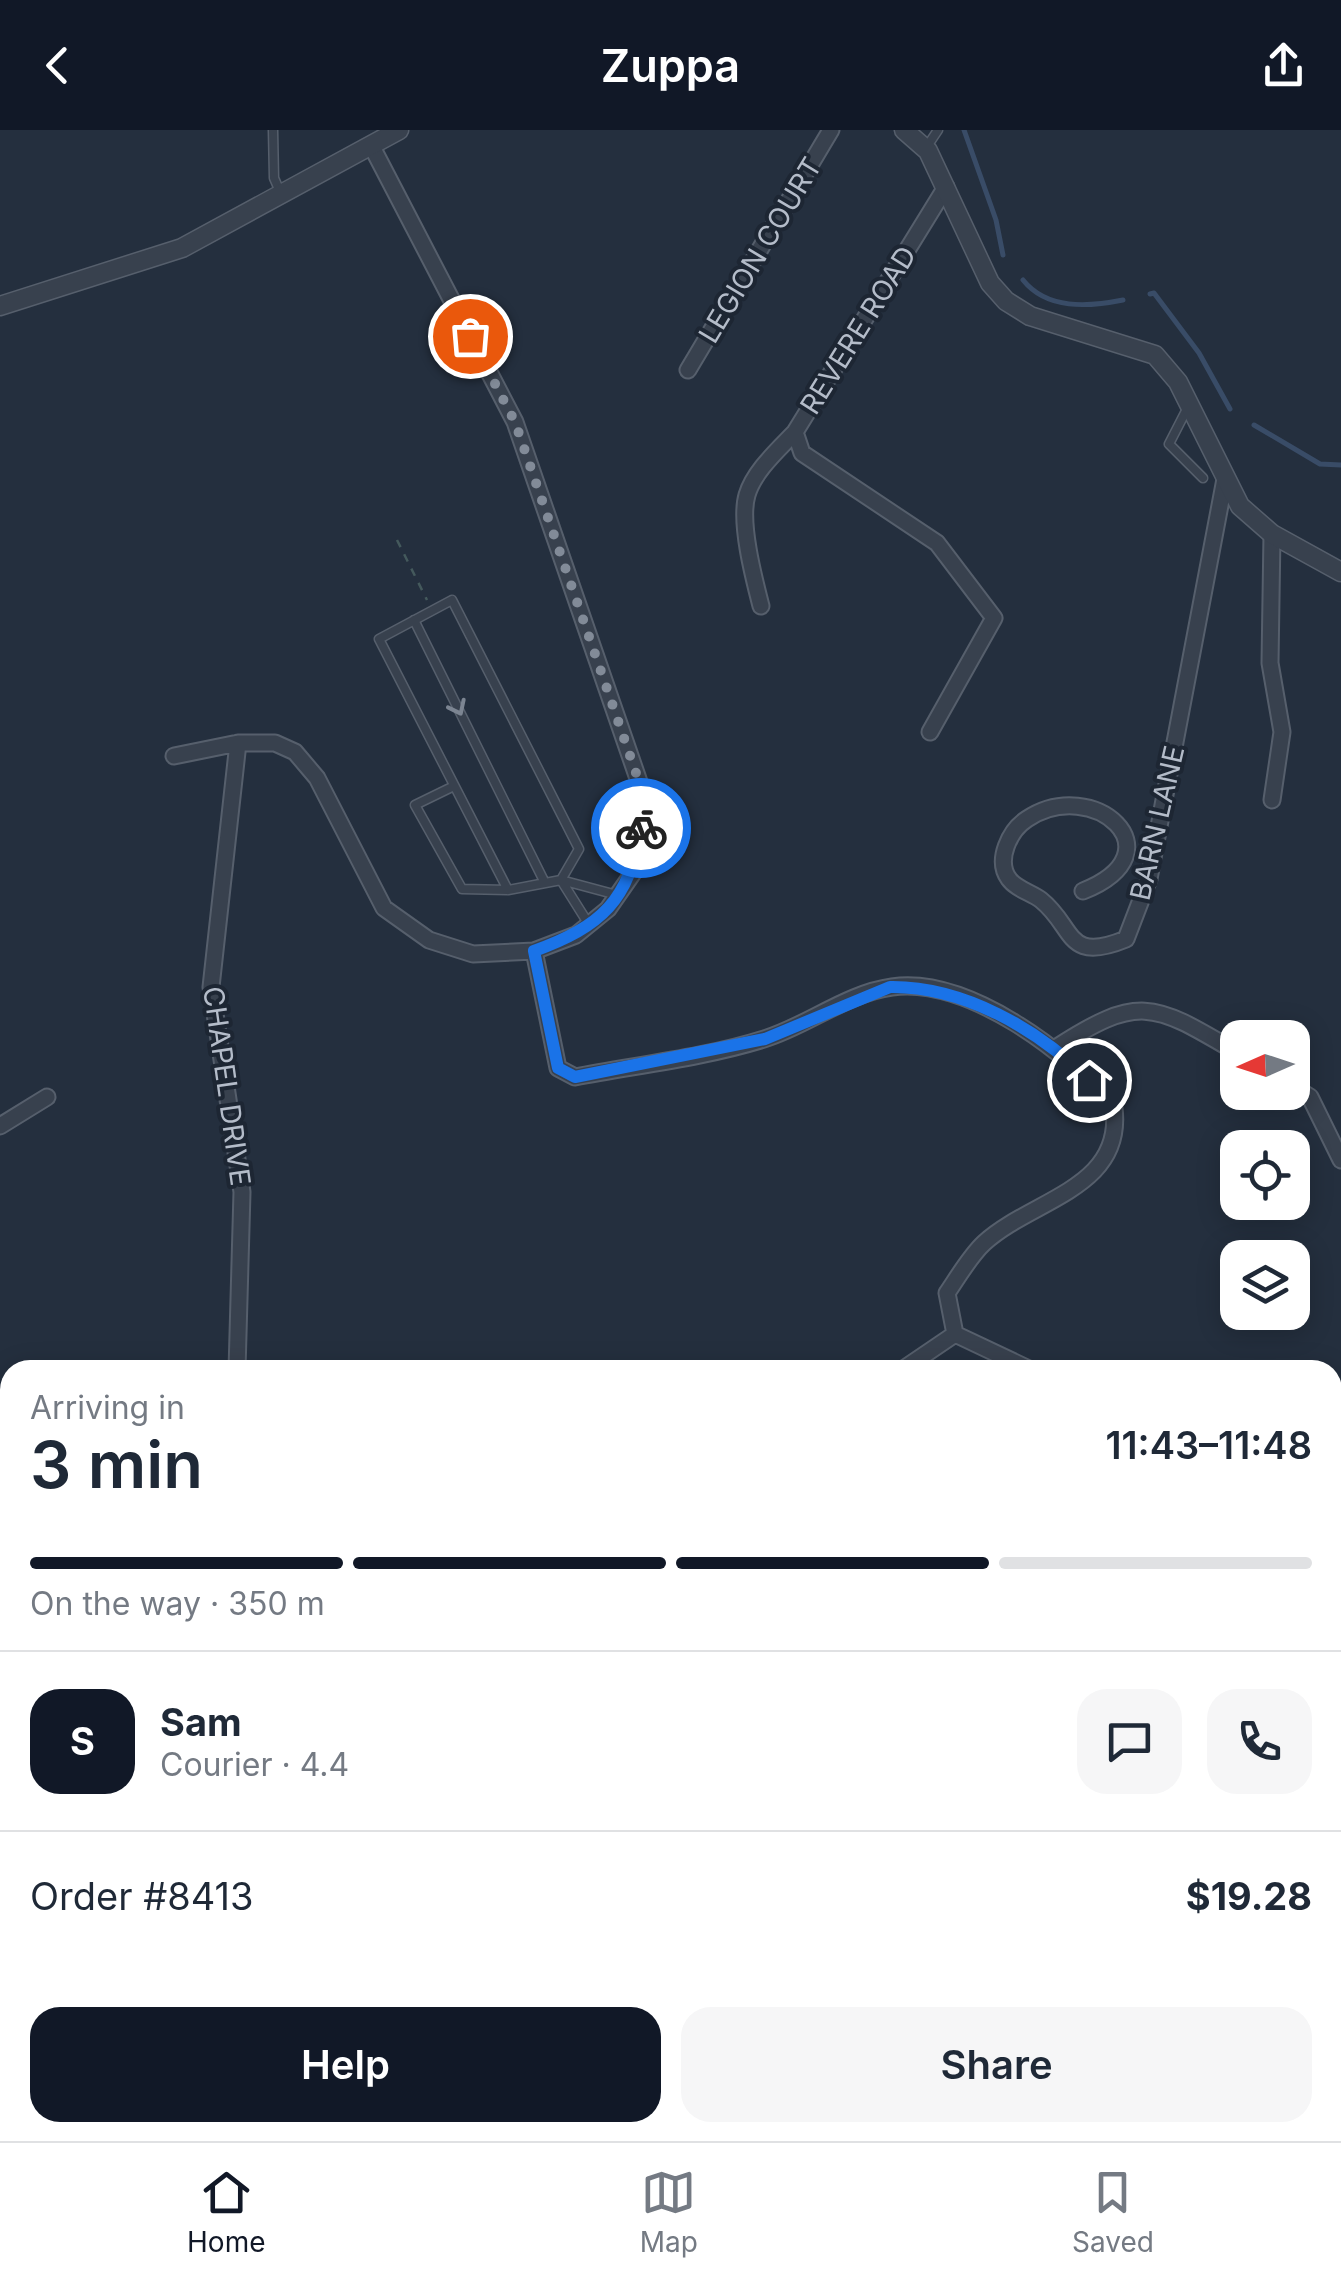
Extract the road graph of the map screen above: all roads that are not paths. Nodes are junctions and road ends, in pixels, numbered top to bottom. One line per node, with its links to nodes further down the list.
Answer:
1 (272, 130): 9 (lane)
2 (399, 130): 6 (street)
3 (832, 130): 11 (street, LEGION COURT)
4 (904, 130): 7 (street)
5 (938, 130): 7 (lane)
6 (371, 145): 9 (street); 29 (street)
7 (926, 148): 8 (street)
8 (946, 187): 12 (street); 13 (street, REVERE ROAD)
9 (281, 194): 10 (street)
10 (0, 306)
11 (688, 370)
12 (1189, 406): 14 (lane); 15 (street)
13 (795, 432): 18 (street); 20 (street, REVERE ROAD)
14 (1203, 478)
15 (1224, 479): 16 (street); 28 (street, BARN LANE)
16 (1272, 534): 17 (street); 24 (street)
17 (1341, 572)
18 (760, 606)
19 (414, 620): 23 (lane); 25 (lane); 26 (lane, one-way to 26)
20 (930, 732)
21 (238, 743): 22 (street); 31 (street); 39 (street, CHAPEL DRIVE)
22 (174, 756)
23 (454, 786): 27 (lane); 27 (lane)
24 (1272, 800)
25 (561, 880): 26 (lane); 29 (lane); 30 (lane)
26 (544, 883): 27 (lane)
27 (508, 890)
28 (1082, 891)
29 (617, 896): 30 (street)
30 (590, 924): 31 (street)
31 (534, 951): 33 (street)
32 (1220, 1043): 33 (street)
33 (1054, 1049): 38 (street)
34 (47, 1097): 36 (street)
35 (1310, 1097): 37 (street)
36 (0, 1126)
37 (1341, 1160)
38 (955, 1334): 40 (street); 41 (street)
39 (237, 1360)
40 (917, 1360)
41 (1010, 1360)

